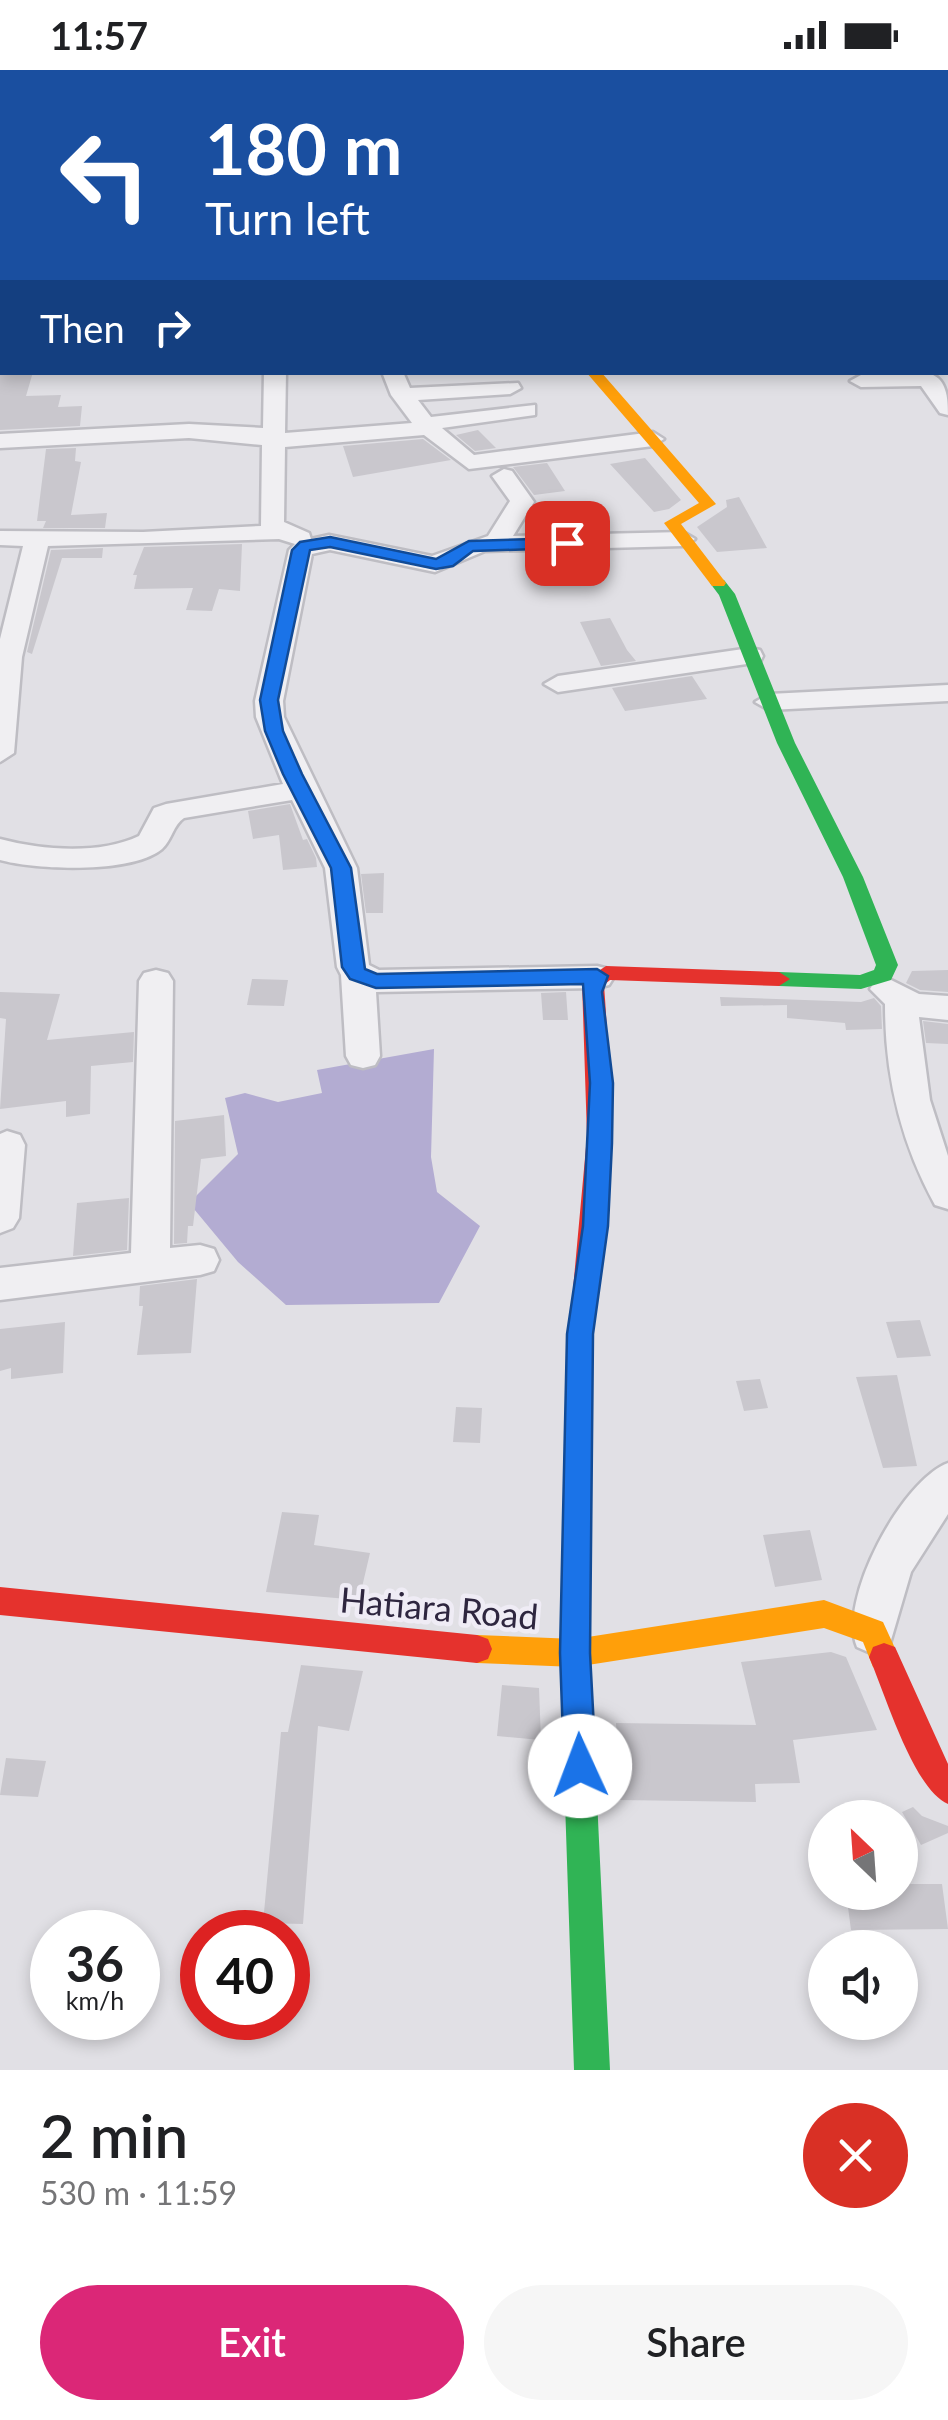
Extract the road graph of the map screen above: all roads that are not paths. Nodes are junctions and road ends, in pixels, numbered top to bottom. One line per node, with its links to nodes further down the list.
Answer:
1 (275, 375): 12 (street)
2 (393, 375): 8 (street)
3 (596, 375): 13 (street)
4 (909, 375): 6 (street)
5 (861, 382): 6 (street)
6 (938, 382): 9 (street)
7 (510, 388): 8 (street)
8 (402, 396): 11 (street)
9 (948, 408)
10 (527, 410): 11 (street)
11 (428, 426): 12 (street); 13 (street)
12 (270, 438): 14 (street); 16 (street)
13 (653, 439): 19 (street)
14 (0, 441)
15 (504, 476): 21 (street)
16 (280, 532): 18 (street); 20 (street)
17 (0, 538): 18 (street)
18 (36, 538): 26 (street)
19 (683, 539): 21 (street); 22 (street)
20 (316, 542): 21 (street); 27 (street)
21 (498, 544)
22 (750, 656): 23 (street); 25 (street)
23 (558, 684)
24 (948, 693): 25 (street)
25 (770, 702): 32 (street)
26 (0, 753)
27 (301, 790): 28 (street); 29 (street)
28 (0, 849)
29 (358, 974): 30 (street); 34 (street)
30 (597, 976): 32 (street); 44 (street)
31 (156, 980): 39 (street)
32 (888, 990): 33 (street); 36 (street)
33 (948, 1008)
34 (363, 1056)
35 (7, 1145): 37 (street)
36 (948, 1194)
37 (0, 1218)
38 (200, 1260): 39 (street)
39 (150, 1266): 40 (street)
40 (0, 1284)
41 (948, 1482): 43 (street)
42 (0, 1601): 44 (street, Hatiara Road)
43 (873, 1632): 44 (street, Hatiara Road); 45 (street)
44 (575, 1653): 46 (street)
45 (948, 1788)
46 (592, 2070)

